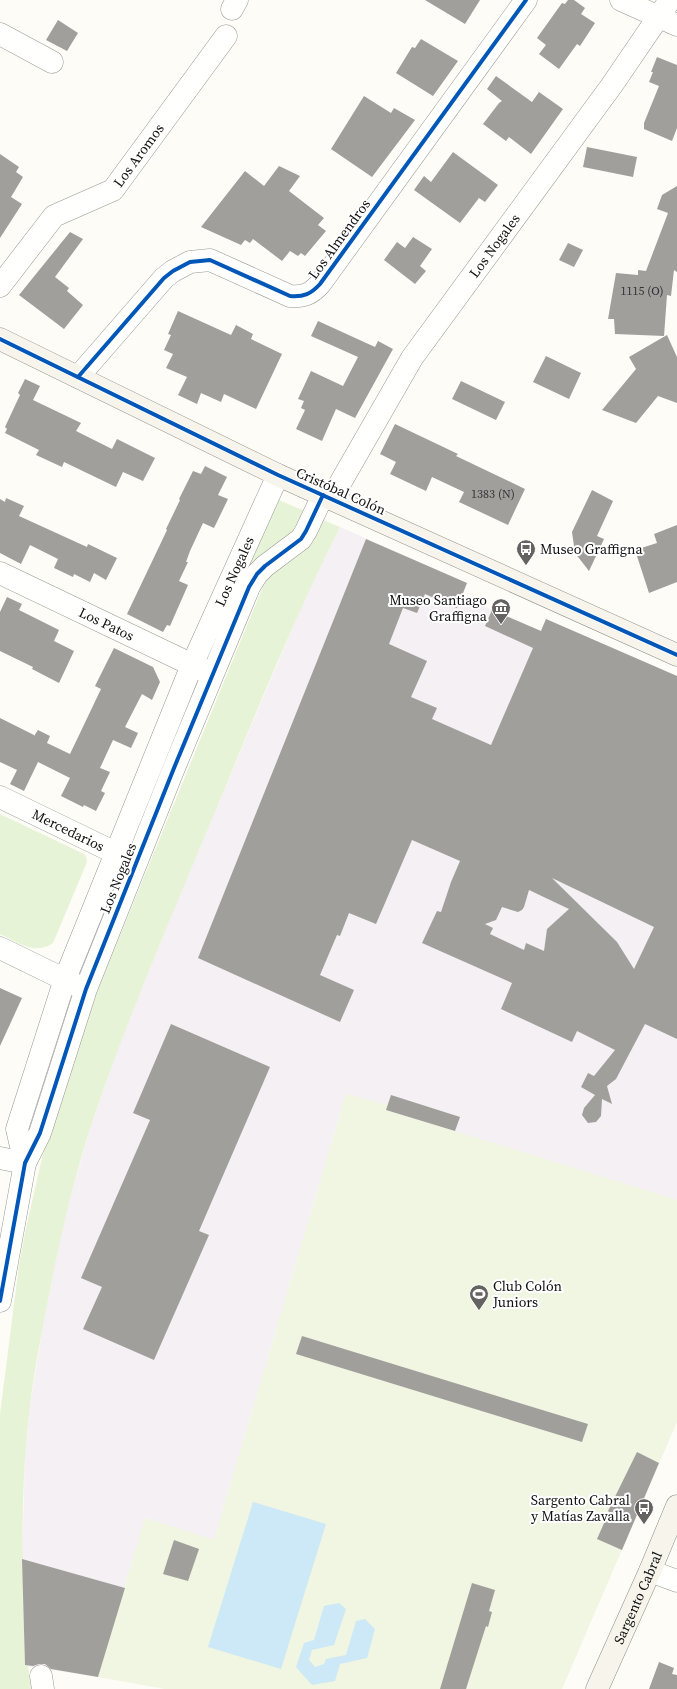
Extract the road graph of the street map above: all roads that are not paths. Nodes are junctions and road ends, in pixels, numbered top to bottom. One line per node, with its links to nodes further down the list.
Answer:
1 (526, 0): 9 (street, Los Almendros)
2 (621, 0): 3 (street)
3 (668, 14): 11 (street, Los Nogales)
4 (0, 34): 6 (street)
5 (226, 36): 7 (street, Los Aromos)
6 (52, 62)
7 (0, 286)
8 (0, 339): 9 (street, Cristóbal Colón)
9 (78, 377): 10 (street, Cristóbal Colón)
10 (278, 475): 11 (street, Cristóbal Colón); 14 (street, Los Nogales)
11 (327, 497): 13 (street, Cristóbal Colón); 15 (street, Los Nogales)
12 (0, 573): 14 (street, Los Patos)
13 (677, 655)
14 (192, 665): 15 (street, Los Patos); 17 (street, Los Nogales)
15 (213, 675): 18 (street, Los Nogales)
16 (0, 796): 17 (street, Mercedarios)
17 (116, 853): 18 (street, Mercedarios); 20 (street, Los Nogales)
18 (136, 863): 21 (street, Los Nogales)
19 (0, 948): 20 (street)
20 (65, 979): 21 (street); 23 (street, Los Nogales)
21 (86, 989): 23 (street, Los Nogales)
22 (0, 1158): 23 (street)
23 (24, 1163): 24 (street, Los Nogales)
24 (0, 1301)
25 (677, 1506): 26 (street, Sargento Cabral)
26 (650, 1571): 27 (street); 28 (street, Sargento Cabral)
27 (677, 1581)
28 (596, 1689)

